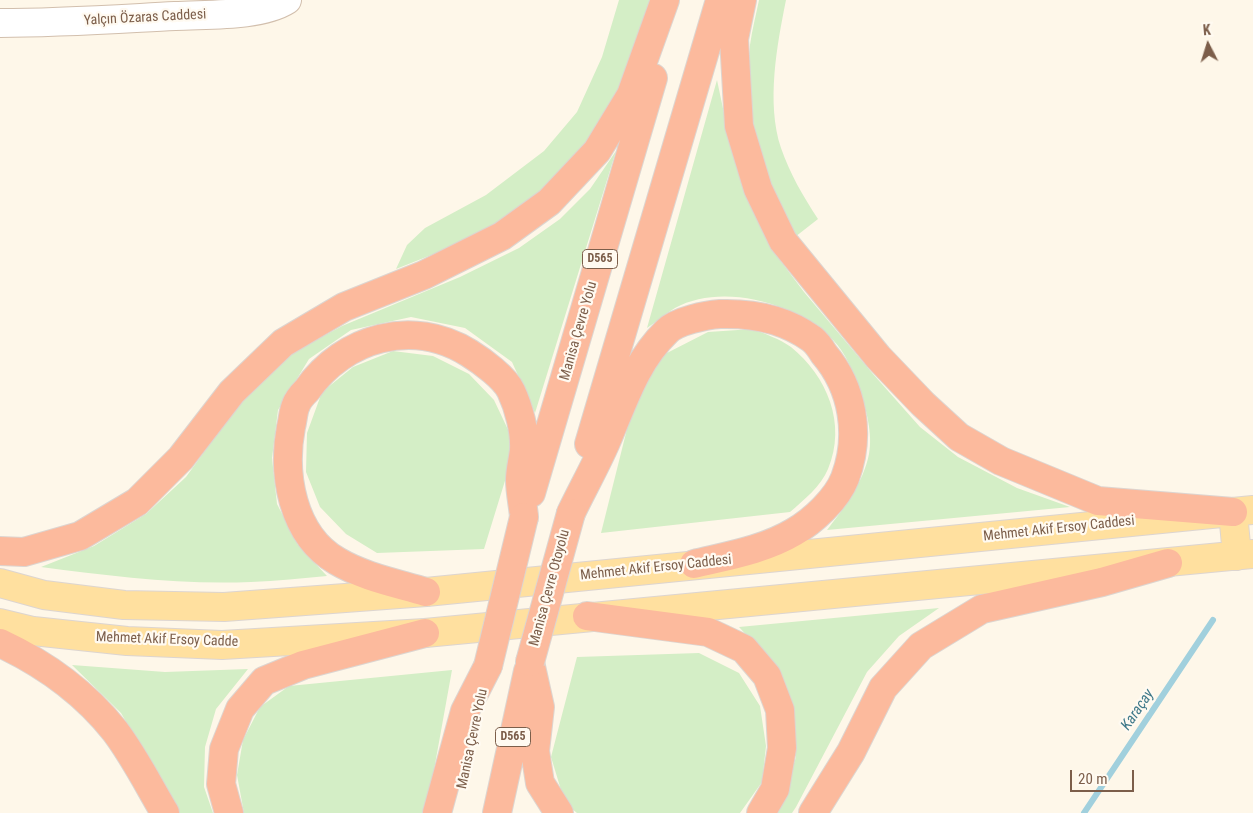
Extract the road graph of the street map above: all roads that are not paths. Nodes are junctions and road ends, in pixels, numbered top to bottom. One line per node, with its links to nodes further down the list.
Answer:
1 (288, 0): 6 (street, Yalçın Özaras Caddesi)
2 (665, 0): 12 (highway)
3 (675, 0): 11 (highway, Manisa Çevre Yolu / D565)
4 (720, 0): 10 (highway, D565)
5 (742, 0): 9 (highway)
6 (259, 5): 7 (street, Yalçın Özaras Caddesi)
7 (225, 7): 8 (street, Yalçın Özaras Caddesi)
8 (0, 23)
9 (1243, 511): 13 (main road); 15 (main road, Mehmet Akif Ersoy Caddesi)
10 (571, 514): 15 (highway); 22 (highway, Manisa Çevre Otoyolu / D565, bridge)
11 (524, 517): 17 (highway); 23 (highway, D565, bridge)
12 (0, 550)
13 (1245, 555): 14 (main road)
14 (1168, 563): 18 (main road); 31 (highway)
15 (694, 564): 17 (main road, Mehmet Akif Ersoy Caddesi)
16 (0, 583): 17 (main road, Mehmet Akif Ersoy Caddesi)
17 (426, 592)
18 (587, 616): 20 (main road); 30 (highway)
19 (0, 623): 20 (main road, Mehmet Akif Ersoy Cadde)
20 (425, 632): 25 (highway)
21 (0, 643): 24 (highway)
22 (530, 662): 28 (highway, D565); 29 (highway)
23 (488, 666): 26 (highway); 27 (highway, Manisa Çevre Yolu / D565)
24 (165, 813)
25 (229, 813)
26 (437, 813)
27 (457, 813)
28 (497, 813)
29 (559, 813)
30 (761, 813)
31 (813, 813)

